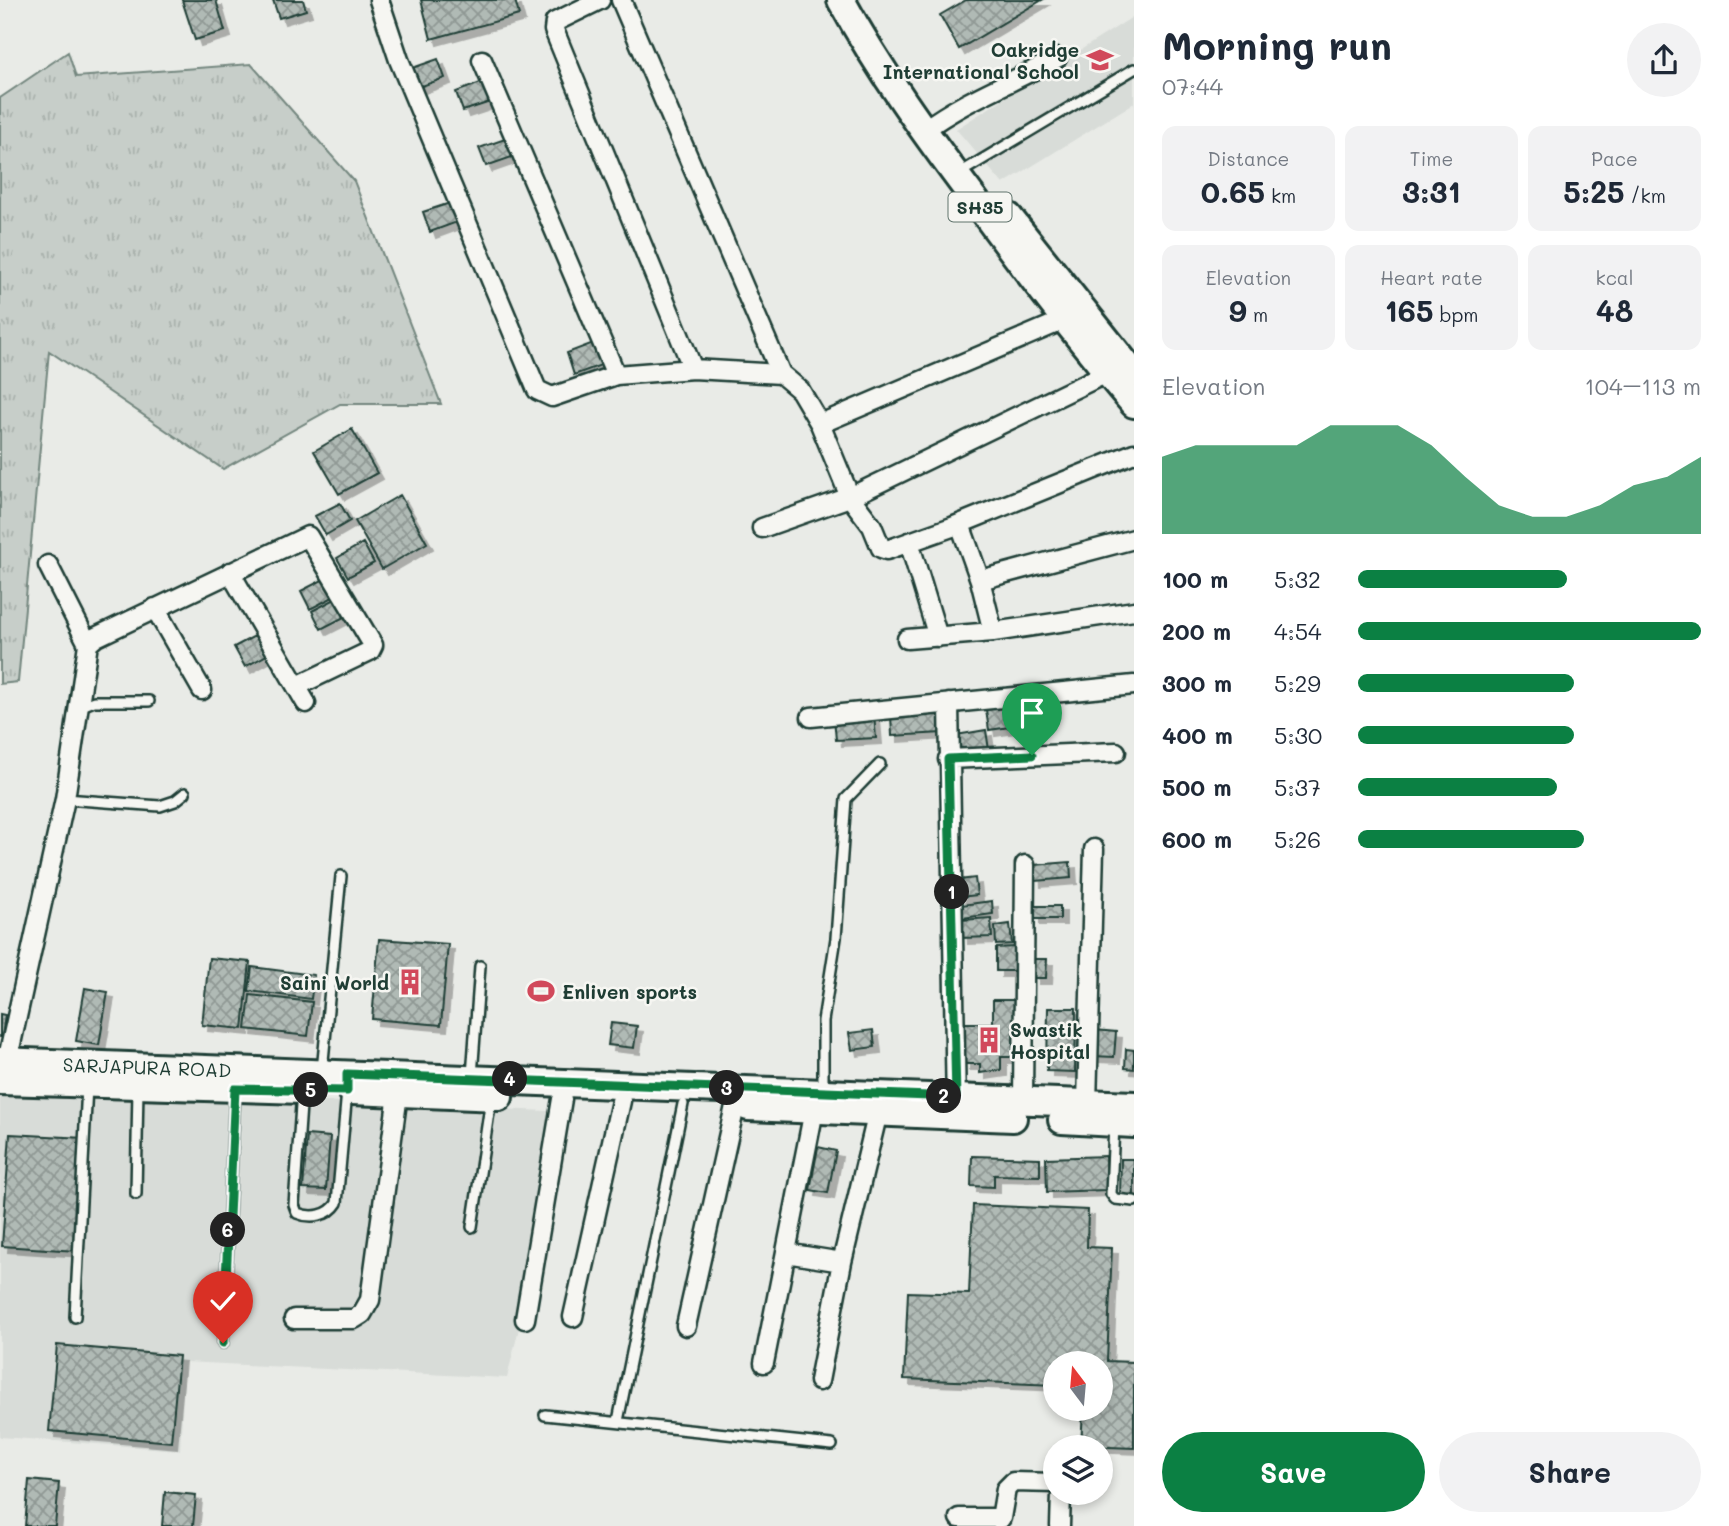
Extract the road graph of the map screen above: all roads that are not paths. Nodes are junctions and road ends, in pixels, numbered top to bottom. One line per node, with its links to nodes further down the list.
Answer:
1 (379, 0): 15 (street)
2 (600, 0): 11 (street)
3 (621, 0): 13 (street)
4 (850, 2): 8 (main road, SH35)
5 (1057, 58): 8 (street)
6 (482, 60): 15 (street)
7 (1134, 69): 9 (lane)
8 (931, 125): 9 (main road, SH35)
9 (963, 170): 10 (main road, SH35); 14 (main road, SH35)
10 (1064, 320): 12 (main road, SH35); 17 (street)
11 (693, 369): 13 (street); 15 (street)
12 (1107, 373): 16 (main road, SH35); 19 (street)
13 (781, 374): 17 (street)
14 (1134, 374)
15 (616, 375)
16 (1134, 404)
17 (820, 424): 19 (street)
18 (1134, 453): 20 (street)
19 (850, 497): 21 (street); 23 (street)
20 (960, 524): 23 (street); 26 (street)
21 (762, 528)
22 (1134, 539): 26 (street)
23 (909, 542): 30 (street)
24 (48, 565): 32 (street)
25 (230, 572): 27 (street); 34 (street); 34 (street)
26 (980, 580): 29 (street)
27 (155, 608): 32 (street); 35 (street)
28 (1134, 611): 29 (street)
29 (993, 632): 30 (street)
30 (938, 637): 31 (street)
31 (908, 639)
32 (88, 644): 39 (street)
33 (1134, 685): 38 (street)
34 (297, 686): 37 (street)
35 (202, 690)
36 (149, 701): 39 (lane)
37 (306, 703)
38 (949, 703): 40 (street); 42 (street)
39 (77, 707): 45 (street)
40 (811, 717)
41 (1116, 752): 42 (street)
42 (948, 759): 66 (street)
43 (880, 764): 60 (lane)
44 (185, 793): 45 (lane)
45 (65, 799): 50 (street)
46 (1094, 849): 62 (street)
47 (1024, 865): 61 (street)
48 (341, 876): 52 (lane)
49 (480, 966): 51 (lane)
50 (2, 1068): 52 (main road, SARJAPURA ROAD); 53 (main road, SARJAPURA ROAD)
51 (472, 1078): 52 (main road, SARJAPURA ROAD); 60 (main road, SARJAPURA ROAD)
52 (330, 1082): 52 (lane); 55 (main road, SARJAPURA ROAD); 56 (main road, SARJAPURA ROAD)
53 (87, 1084): 54 (main road, SARJAPURA ROAD); 74 (lane)
54 (138, 1086): 55 (main road, SARJAPURA ROAD); 69 (lane)
55 (235, 1089): 79 (lane)
56 (398, 1094): 57 (main road, SARJAPURA ROAD); 76 (street)
57 (491, 1097): 58 (main road, SARJAPURA ROAD); 71 (lane)
58 (562, 1099): 59 (main road, SARJAPURA ROAD); 77 (street)
59 (621, 1101): 63 (main road, SARJAPURA ROAD); 75 (street)
60 (819, 1101): 65 (main road, SARJAPURA ROAD); 66 (main road, SARJAPURA ROAD); 67 (main road, SARJAPURA ROAD); 72 (street)
61 (1023, 1101): 62 (main road, SARJAPURA ROAD); 66 (main road, SARJAPURA ROAD)
62 (1087, 1103): 64 (main road, SARJAPURA ROAD)
63 (683, 1104): 65 (main road, SARJAPURA ROAD); 83 (lane)
64 (1134, 1105)
65 (735, 1106): 78 (street)
66 (956, 1106): 67 (main road, SARJAPURA ROAD); 68 (main road, SARJAPURA ROAD)
67 (878, 1112): 73 (street)
68 (1124, 1123): 70 (lane)
69 (136, 1194)
70 (1134, 1202)
71 (472, 1227)
72 (786, 1253): 73 (street); 80 (street)
73 (842, 1262): 81 (street)
74 (75, 1317)
75 (573, 1317)
76 (294, 1319)
77 (525, 1319)
78 (686, 1326)
79 (223, 1343)
80 (764, 1363)
81 (820, 1381)
82 (545, 1415): 83 (lane)
83 (618, 1421): 84 (lane)
84 (832, 1445)
85 (1043, 1483): 87 (street)
86 (1061, 1505): 88 (street)
87 (959, 1518)
88 (1060, 1526)

